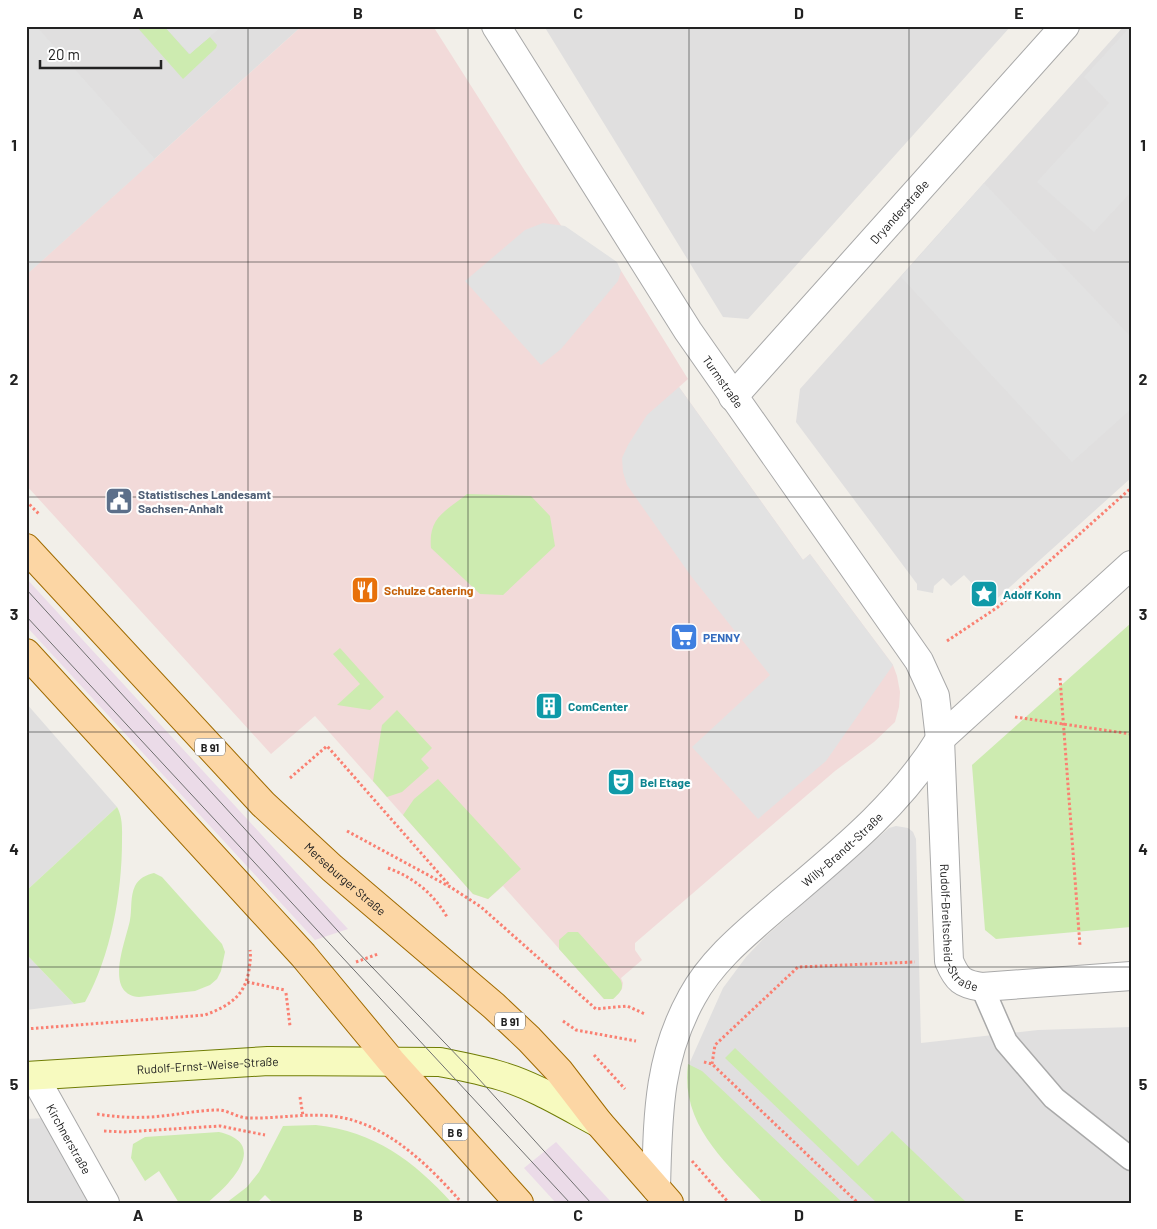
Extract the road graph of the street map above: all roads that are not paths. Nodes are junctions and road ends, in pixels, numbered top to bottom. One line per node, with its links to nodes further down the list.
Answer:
1 (496, 26): 3 (street, Turmstraße)
2 (1066, 26): 3 (street, Dryanderstraße)
3 (733, 397): 7 (street, Turmstraße)
4 (26, 548): 12 (main road, Merseburger Straße / B 91)
5 (1131, 565): 7 (street, Willy-Brandt-Straße)
6 (26, 653): 10 (main road)
7 (940, 738): 9 (street, Rudolf-Breitscheid-Straße); 14 (street, Willy-Brandt-Straße)
8 (1131, 976): 9 (street, Rudolf-Breitscheid-Straße)
9 (982, 987): 13 (lane)
10 (391, 1061): 11 (main road, Rudolf-Ernst-Weise-Straße); 12 (main road, Rudolf-Ernst-Weise-Straße); 16 (main road, B 6)
11 (30, 1076): 15 (street, Kirchnerstraße)
12 (599, 1123): 14 (main road, Merseburger Straße)
13 (1131, 1159)
14 (663, 1196)
15 (105, 1203)
16 (519, 1203)

